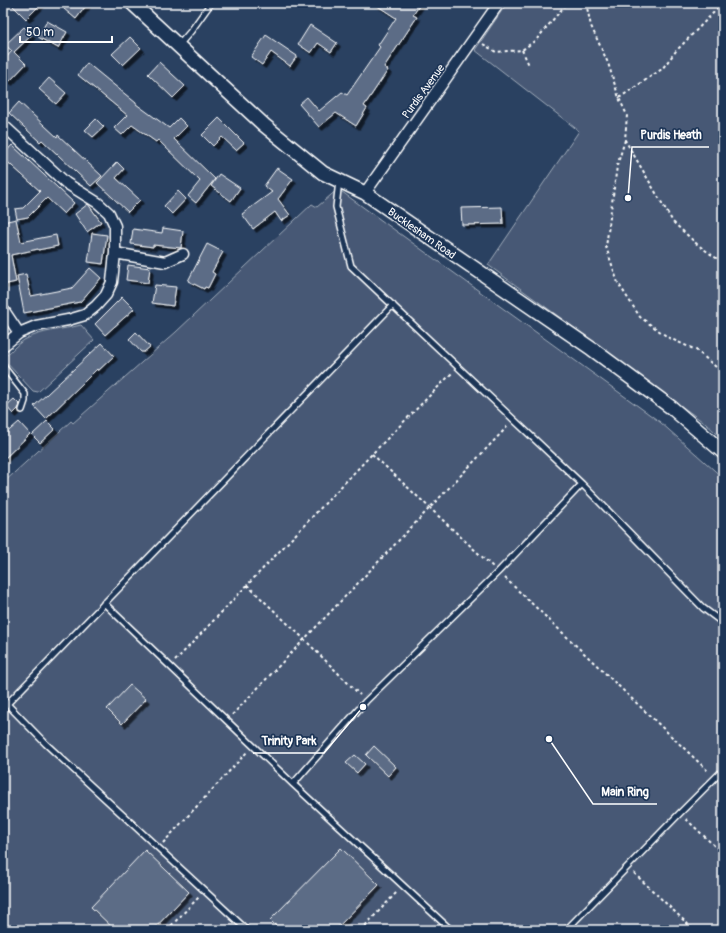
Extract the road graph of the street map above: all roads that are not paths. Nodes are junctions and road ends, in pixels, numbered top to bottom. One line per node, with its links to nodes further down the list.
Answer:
1 (132, 3): 4 (street, Bucklesham Road)
2 (211, 3): 4 (lane)
3 (499, 3): 7 (street, Purdis Avenue)
4 (178, 46): 6 (street, Bucklesham Road)
5 (3, 125): 8 (street)
6 (339, 181): 7 (street, Bucklesham Road); 10 (lane)
7 (365, 193): 16 (street, Bucklesham Road)
8 (115, 253): 9 (street); 12 (street)
9 (183, 254)
10 (393, 305): 17 (lane); 18 (lane)
11 (3, 309): 12 (street)
12 (19, 333): 13 (street)
13 (3, 346)
14 (3, 366): 15 (lane)
15 (22, 410)
16 (723, 452)
17 (582, 484): 19 (lane); 22 (lane)
18 (104, 603): 20 (lane); 22 (lane)
19 (723, 623)
20 (5, 704): 23 (lane)
21 (723, 770): 25 (lane)
22 (293, 784): 24 (lane)
23 (247, 930)
24 (451, 930)
25 (566, 930)

